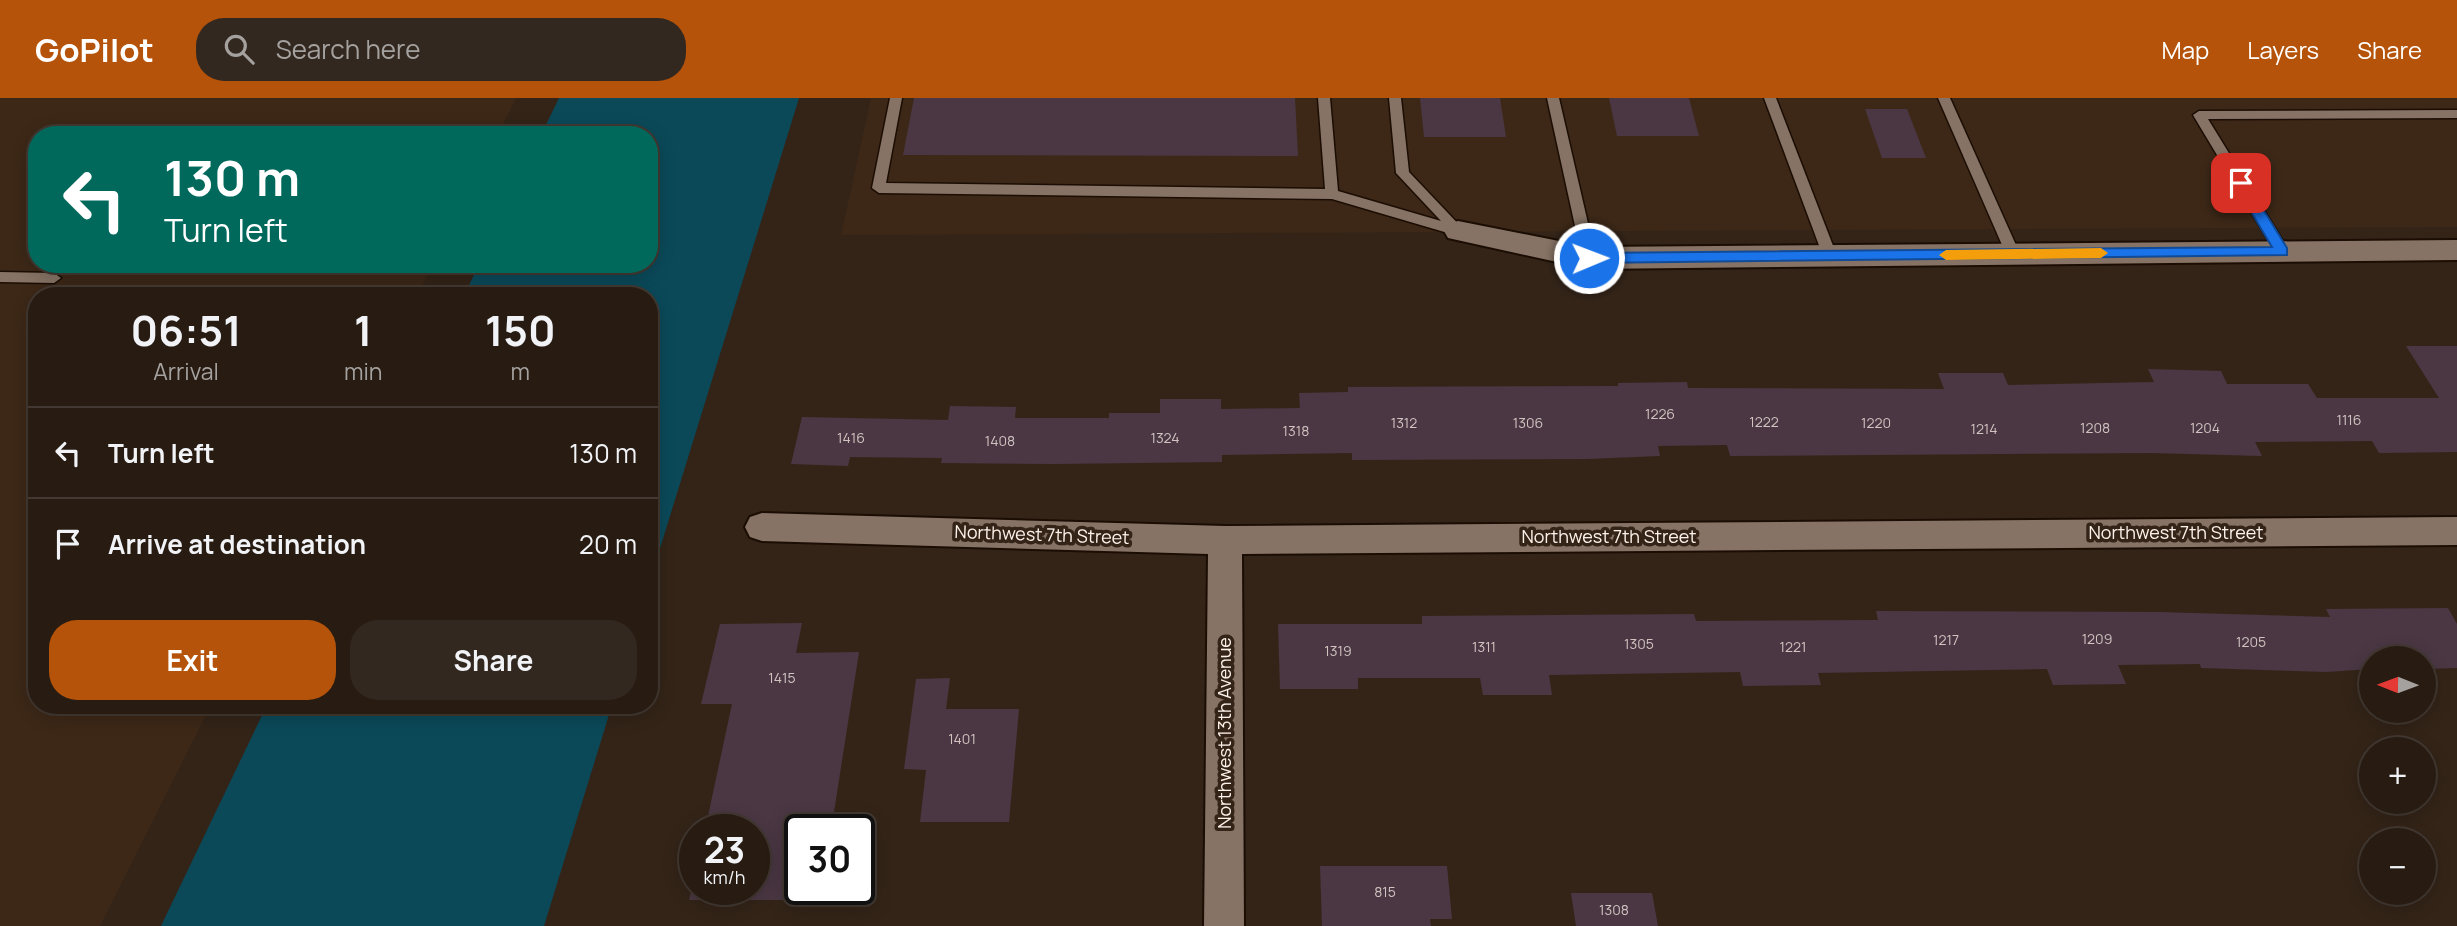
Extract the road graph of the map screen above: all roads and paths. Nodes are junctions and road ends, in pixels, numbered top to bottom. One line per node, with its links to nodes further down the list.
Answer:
1 (896, 98): 8 (lane)
2 (1324, 98): 8 (lane)
3 (1395, 98): 9 (lane)
4 (1553, 98): 14 (lane)
5 (1770, 98): 13 (lane)
6 (1944, 98): 12 (lane)
7 (2457, 114): 11 (lane)
8 (1332, 194): 9 (lane)
9 (1458, 231): 14 (street)
10 (2457, 250): 11 (street)
11 (2282, 251): 12 (street)
12 (2013, 254): 13 (street)
13 (1830, 256): 14 (street)
14 (1589, 258)
15 (0, 277): 16 (lane)
16 (54, 278)
17 (762, 527): 19 (street, Northwest 7th Street)
18 (2457, 531): 19 (street, Northwest 7th Street)
19 (1225, 540): 20 (street, Northwest 13th Avenue)
20 (1224, 926)

